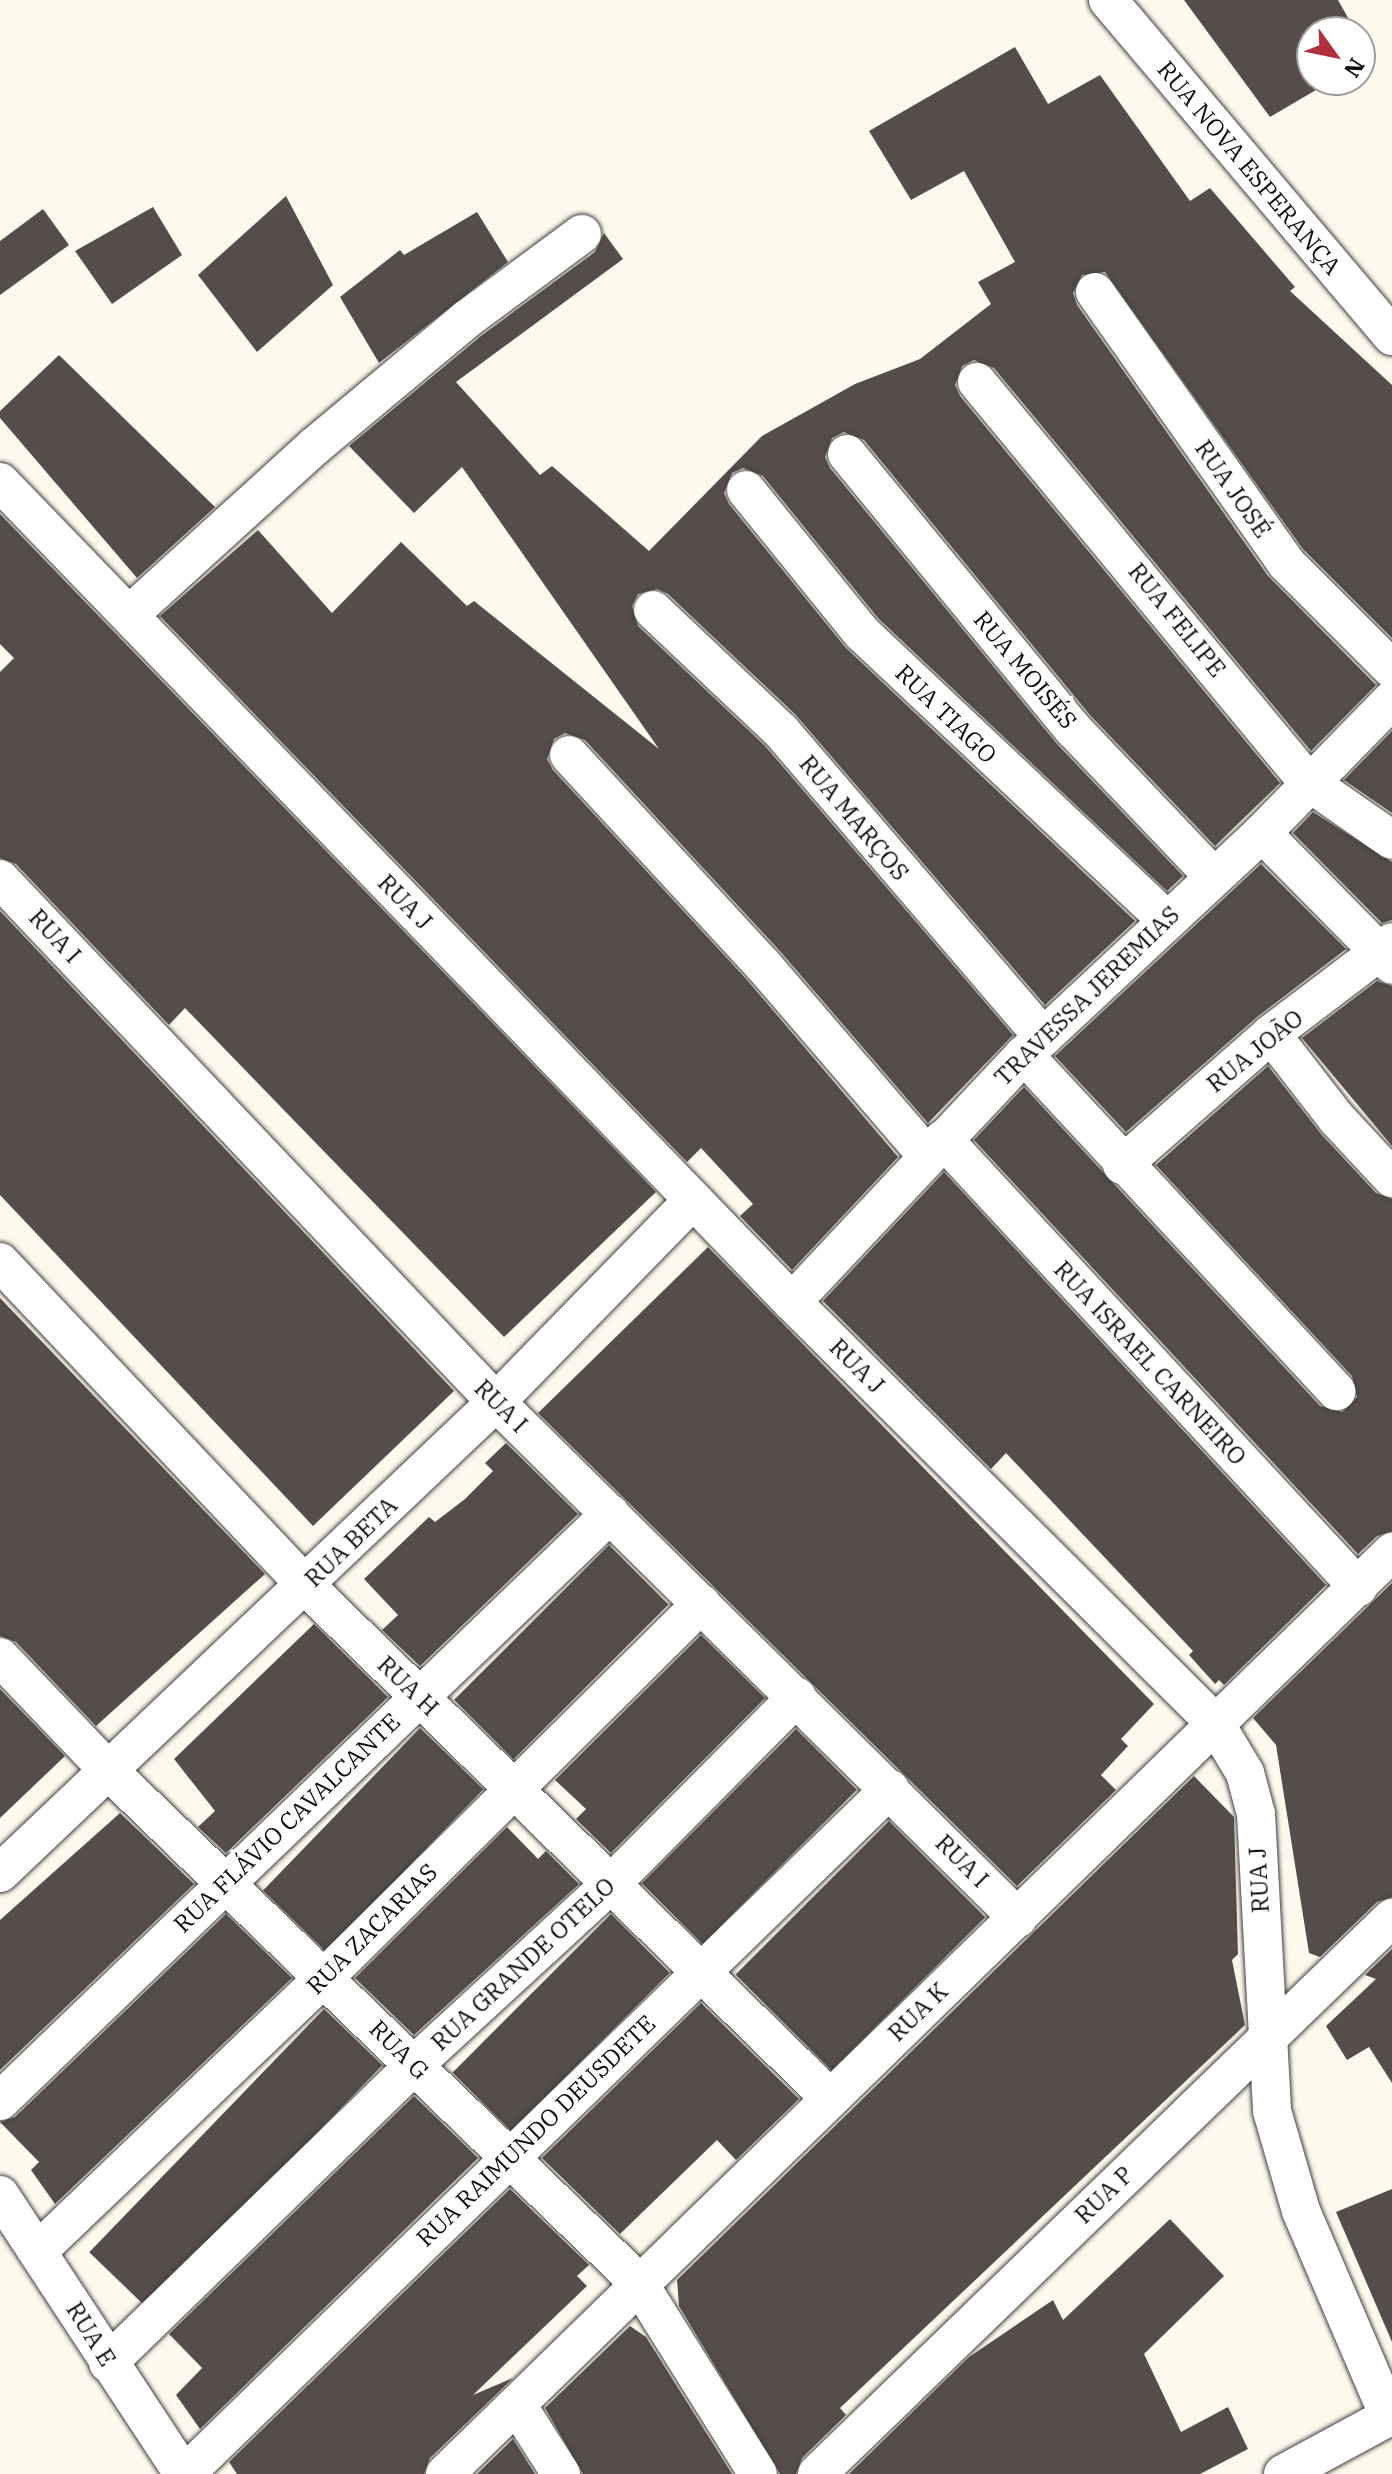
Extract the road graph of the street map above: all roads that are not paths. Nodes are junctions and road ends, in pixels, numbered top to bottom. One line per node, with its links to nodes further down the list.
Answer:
1 (1108, 0): 4 (street, RUA NOVA ESPERANÇA)
2 (582, 234): 10 (street)
3 (1095, 292): 11 (street, RUA JOSÉ)
4 (1392, 336)
5 (977, 382): 14 (street, RUA FELIPE)
6 (847, 454): 17 (street, RUA MOISÉS)
7 (0, 482): 10 (street, RUA J)
8 (746, 490): 19 (street, RUA TIAGO)
9 (653, 610): 22 (street, RUA MARÇOS)
10 (129, 615): 26 (street, RUA J)
11 (1392, 669)
12 (1392, 700): 14 (street, TRAVESSA JEREMIAS)
13 (569, 755): 23 (street, RUA ISRAEL CARNEIRO)
14 (1307, 781): 15 (street, TRAVESSA JEREMIAS); 16 (street, RUA FELIPE)
15 (1262, 833): 17 (street, TRAVESSA JEREMIAS); 20 (street)
16 (1392, 840)
17 (1214, 877): 19 (street, TRAVESSA JEREMIAS)
18 (0, 879): 30 (street, RUA I)
19 (1165, 919): 22 (street, TRAVESSA JEREMIAS)
20 (1389, 954): 21 (street, RUA JOÃO)
21 (1271, 1034): 24 (street, RUA JOÃO); 25 (street)
22 (1033, 1046): 23 (street, TRAVESSA JEREMIAS); 24 (street, RUA MARÇOS)
23 (935, 1148): 28 (street, TRAVESSA JEREMIAS); 34 (street, RUA ISRAEL CARNEIRO)
24 (1122, 1165): 29 (street, RUA MARÇOS)
25 (1392, 1178)
26 (693, 1200): 28 (street, RUA J); 30 (street, RUA BETA)
27 (0, 1262): 33 (street, RUA H)
28 (792, 1302): 39 (street, RUA J)
29 (1336, 1391)
30 (496, 1402): 31 (street, RUA I); 33 (street, RUA BETA)
31 (610, 1514): 35 (street, RUA I); 37 (street, RUA FLÁVIO CAVALCANTE)
32 (1392, 1552): 34 (street, RUA K)
33 (306, 1586): 37 (street, RUA H); 40 (street, RUA BETA)
34 (1358, 1587): 39 (street, RUA K)
35 (701, 1604): 38 (street, RUA I); 41 (street, RUA ZACARIAS)
36 (0, 1657): 40 (street, RUA G)
37 (419, 1696): 41 (street, RUA H); 44 (street, RUA FLÁVIO CAVALCANTE)
38 (797, 1697): 42 (street, RUA I); 45 (street, RUA GRANDE OTELO)
39 (1215, 1723): 46 (street, RUA K); 50 (street, RUA J)
40 (111, 1773): 43 (street, RUA BETA); 44 (street, RUA G)
41 (512, 1788): 45 (street, RUA H); 49 (street, RUA ZACARIAS)
42 (890, 1789): 46 (street, RUA I); 48 (street, RUA RAIMUNDO DEUSDETE)
43 (0, 1873)
44 (224, 1883): 49 (street, RUA G); 53 (street, RUA FLÁVIO CAVALCANTE)
45 (611, 1884): 48 (street, RUA H); 51 (street, RUA GRANDE OTELO)
46 (1018, 1918): 52 (street, RUA K)
47 (1392, 1918): 50 (street, RUA P)
48 (700, 1971): 52 (street, RUA H); 54 (street, RUA RAIMUNDO DEUSDETE)
49 (325, 1977): 51 (street, RUA G); 56 (street, RUA ZACARIAS)
50 (1270, 2034): 60 (street, RUA J); 65 (street, RUA P)
51 (414, 2065): 54 (street, RUA G); 58 (street, RUA GRANDE OTELO)
52 (829, 2097): 57 (street, RUA K)
53 (0, 2101)
54 (508, 2157): 57 (street, RUA G); 61 (street, RUA RAIMUNDO DEUSDETE)
55 (0, 2195): 56 (street, RUA E)
56 (39, 2250): 58 (street, RUA E)
57 (638, 2282): 59 (street, RUA K); 64 (street, RUA G)
58 (108, 2363): 61 (street, RUA E)
59 (517, 2405): 62 (street, RUA K); 63 (street)
60 (1391, 2415): 66 (street)
61 (184, 2474)
62 (445, 2474)
63 (561, 2474)
64 (758, 2474)
65 (817, 2474)
66 (1284, 2474)

